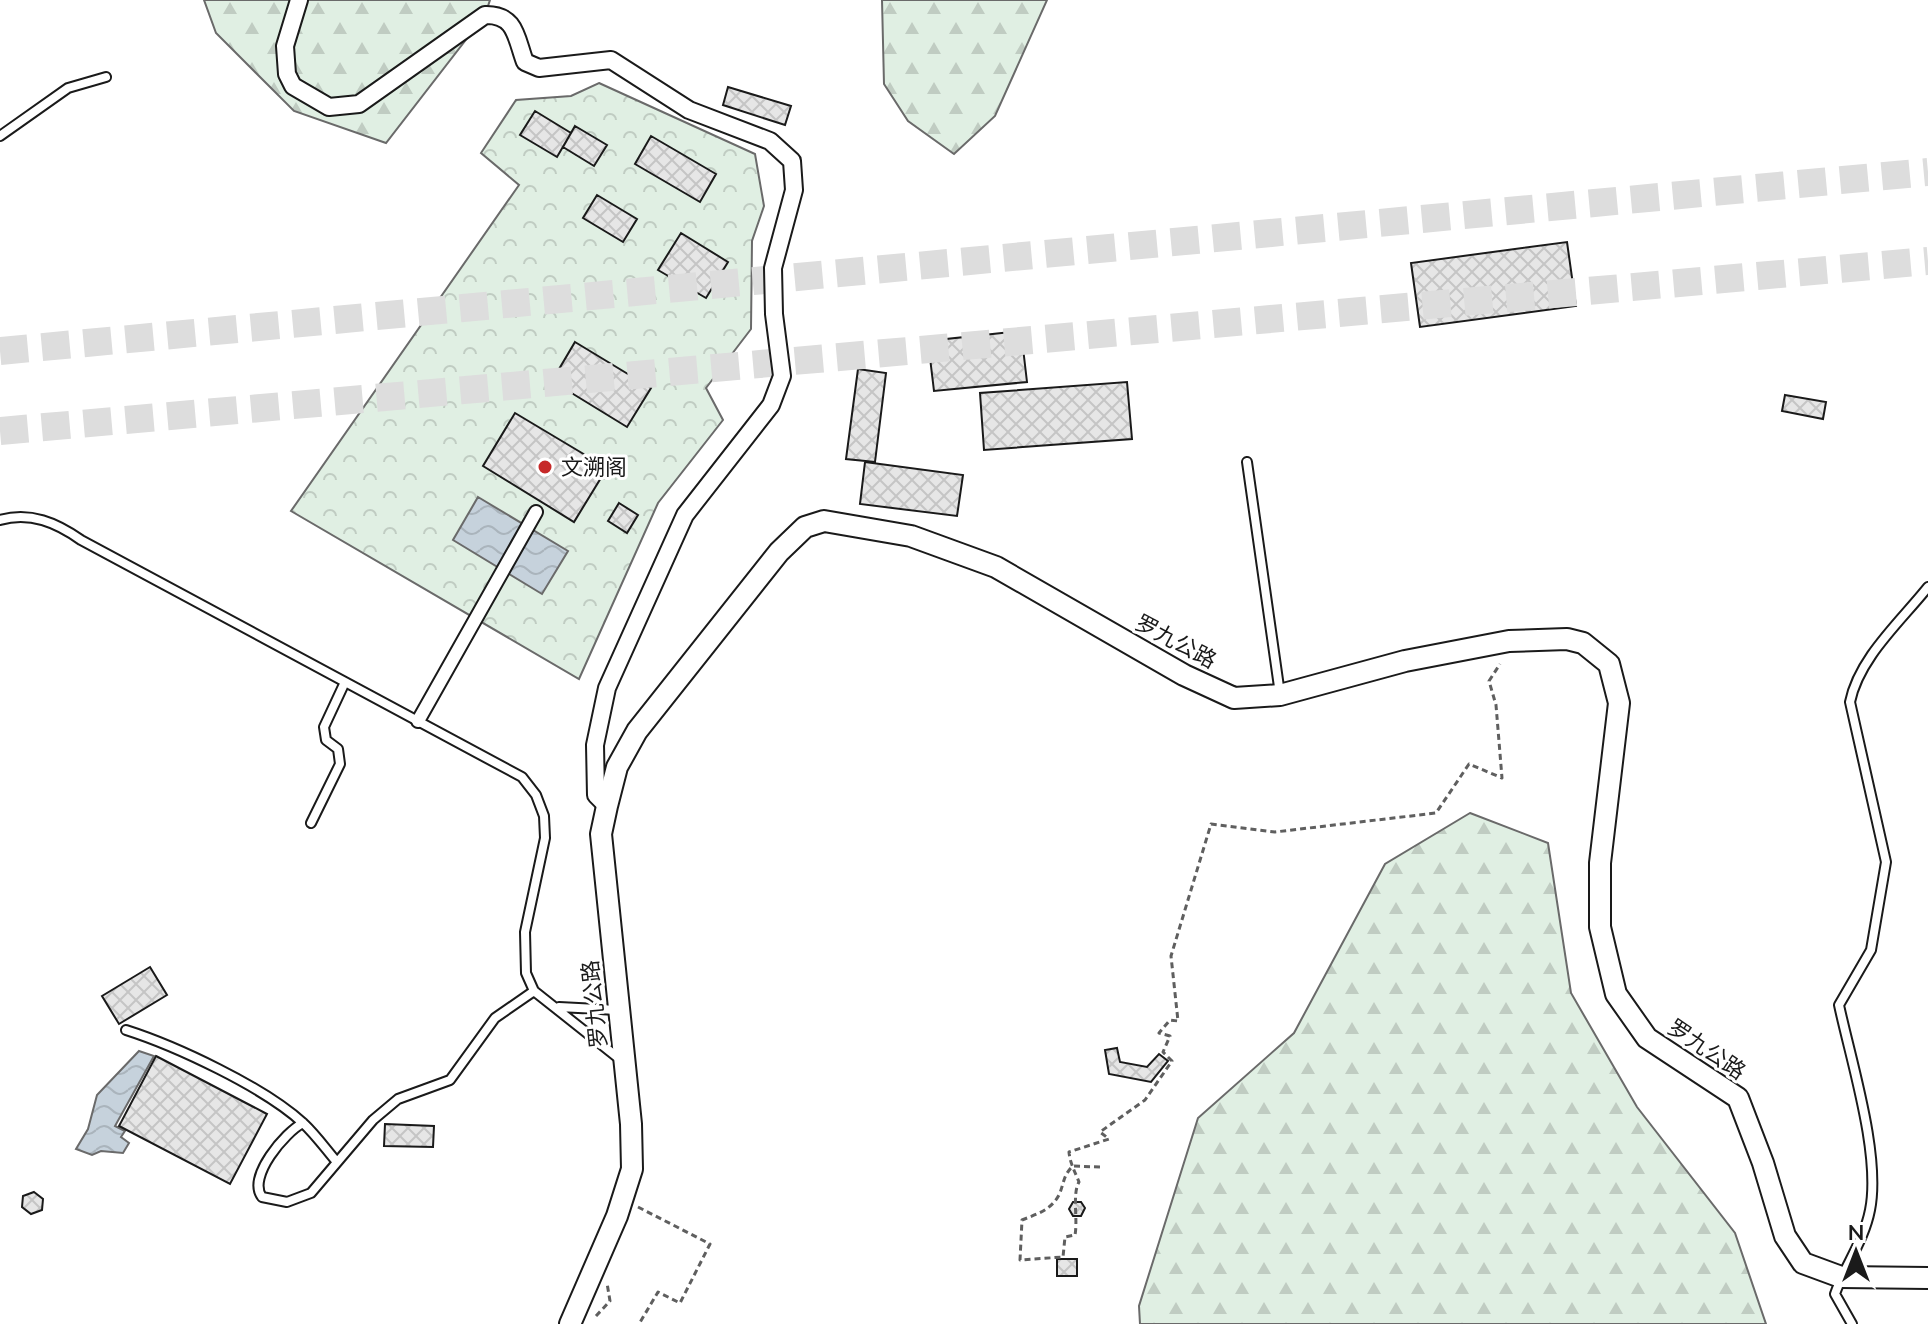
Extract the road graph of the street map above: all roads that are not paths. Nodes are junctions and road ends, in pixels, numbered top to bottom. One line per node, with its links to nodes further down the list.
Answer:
1 (299, 0): 11 (street)
2 (106, 77): 3 (lane)
3 (0, 136)
4 (1247, 462): 9 (lane)
5 (534, 516): 10 (street)
6 (0, 520): 8 (lane)
7 (1928, 587): 20 (lane)
8 (345, 682): 10 (lane); 12 (lane)
9 (1280, 695): 11 (street, 罗九公路); 20 (street, 罗九公路)
10 (418, 721): 13 (lane)
11 (607, 806): 15 (street, 罗九公路)
12 (311, 823)
13 (534, 991): 14 (lane); 19 (lane)
14 (558, 1007): 15 (lane); 17 (lane)
15 (619, 1010): 17 (street, 罗九公路)
16 (126, 1030): 18 (lane)
17 (624, 1063): 22 (street, 罗九公路)
18 (303, 1123): 19 (lane); 19 (lane)
19 (336, 1161)
20 (1841, 1277): 21 (street, 罗九公路); 23 (lane)
21 (1928, 1278)
22 (570, 1324)
23 (1852, 1324)

